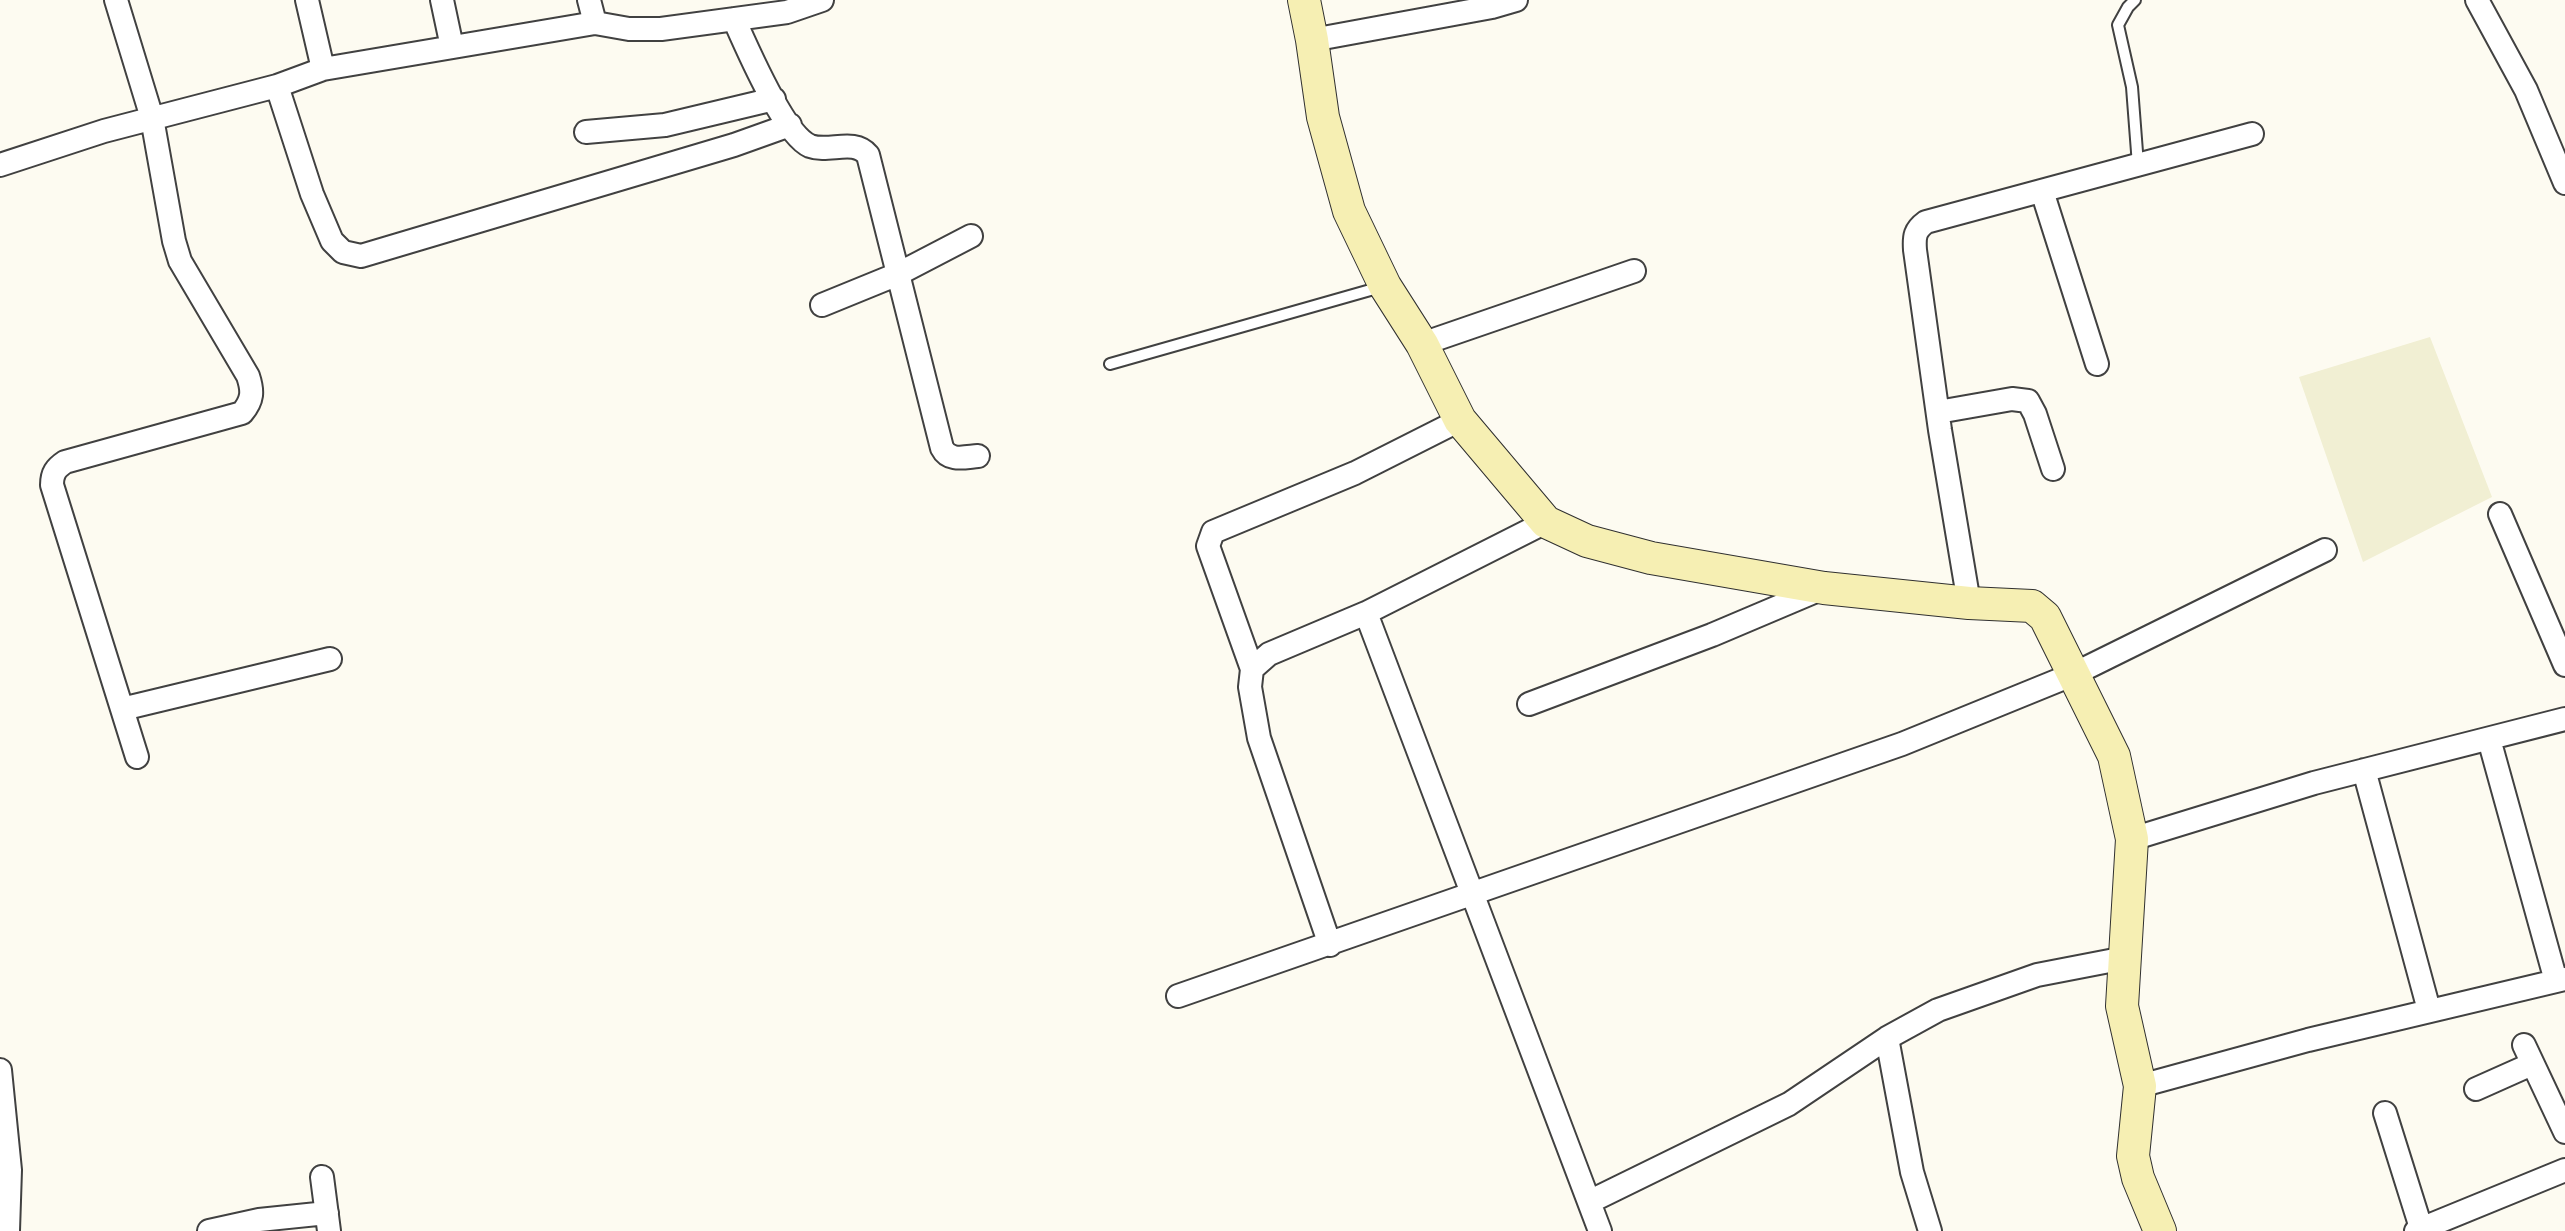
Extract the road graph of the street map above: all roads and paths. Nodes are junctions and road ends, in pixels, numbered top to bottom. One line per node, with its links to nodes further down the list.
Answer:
1 (116, 0): 17 (street)
2 (307, 0): 14 (street)
3 (442, 0): 13 (street)
4 (589, 0): 11 (street)
5 (822, 0): 10 (street)
6 (1304, 0): 12 (street)
7 (1516, 0): 12 (street)
8 (2135, 0): 22 (lane)
9 (2477, 0): 23 (street)
10 (734, 19): 11 (street); 16 (street)
11 (595, 23): 13 (street)
12 (1312, 40): 28 (street)
13 (452, 47): 14 (street)
14 (322, 69): 15 (street)
15 (277, 86): 17 (street); 18 (street)
16 (774, 99): 18 (street); 19 (street)
17 (152, 118): 21 (street); 48 (street)
18 (790, 124): 27 (street)
19 (586, 132)
20 (2252, 134): 22 (street)
21 (0, 165)
22 (2138, 165): 24 (street)
23 (2565, 183)
24 (2042, 191): 32 (street); 33 (street)
25 (971, 236): 27 (street)
26 (1634, 271): 30 (street)
27 (898, 274): 29 (street); 35 (street)
28 (1385, 286): 30 (street); 31 (lane)
29 (822, 305)
30 (1422, 345): 34 (street)
31 (1110, 364)
32 (2097, 364)
33 (1938, 412): 36 (street); 41 (street)
34 (1460, 420): 38 (street); 45 (street)
35 (978, 456)
36 (2053, 469)
37 (2500, 514): 44 (street)
38 (1546, 522): 40 (street); 42 (street)
39 (2325, 550): 46 (street)
40 (1824, 588): 41 (street); 47 (street)
41 (1969, 603): 46 (street)
42 (1366, 613): 45 (street); 54 (street)
43 (330, 659): 48 (street)
44 (2565, 665)
45 (1252, 669): 55 (street)
46 (2074, 674): 53 (street); 54 (street)
47 (1529, 704)
48 (122, 709): 51 (street)
49 (2565, 719): 50 (street)
50 (2489, 739): 52 (street); 57 (street)
51 (137, 757)
52 (2364, 770): 53 (street); 59 (street)
53 (2132, 839): 56 (street)
54 (1473, 892): 55 (street); 68 (street)
55 (1330, 945): 58 (street)
56 (2125, 958): 60 (street); 62 (street)
57 (2561, 980): 59 (street)
58 (1178, 996)
59 (2429, 1010): 62 (street)
60 (1887, 1038): 68 (street); 74 (street)
61 (0, 1070): 71 (street)
62 (2140, 1086): 75 (street)
63 (2476, 1089): 65 (street)
64 (2385, 1113): 70 (street)
65 (2565, 1132)
66 (2565, 1170): 70 (street)
67 (322, 1177): 69 (street)
68 (1591, 1201): 73 (street)
69 (328, 1222): 72 (street)
70 (2420, 1230)
71 (8, 1231)
72 (209, 1231)
73 (1600, 1231)
74 (1930, 1231)
75 (2160, 1231)

